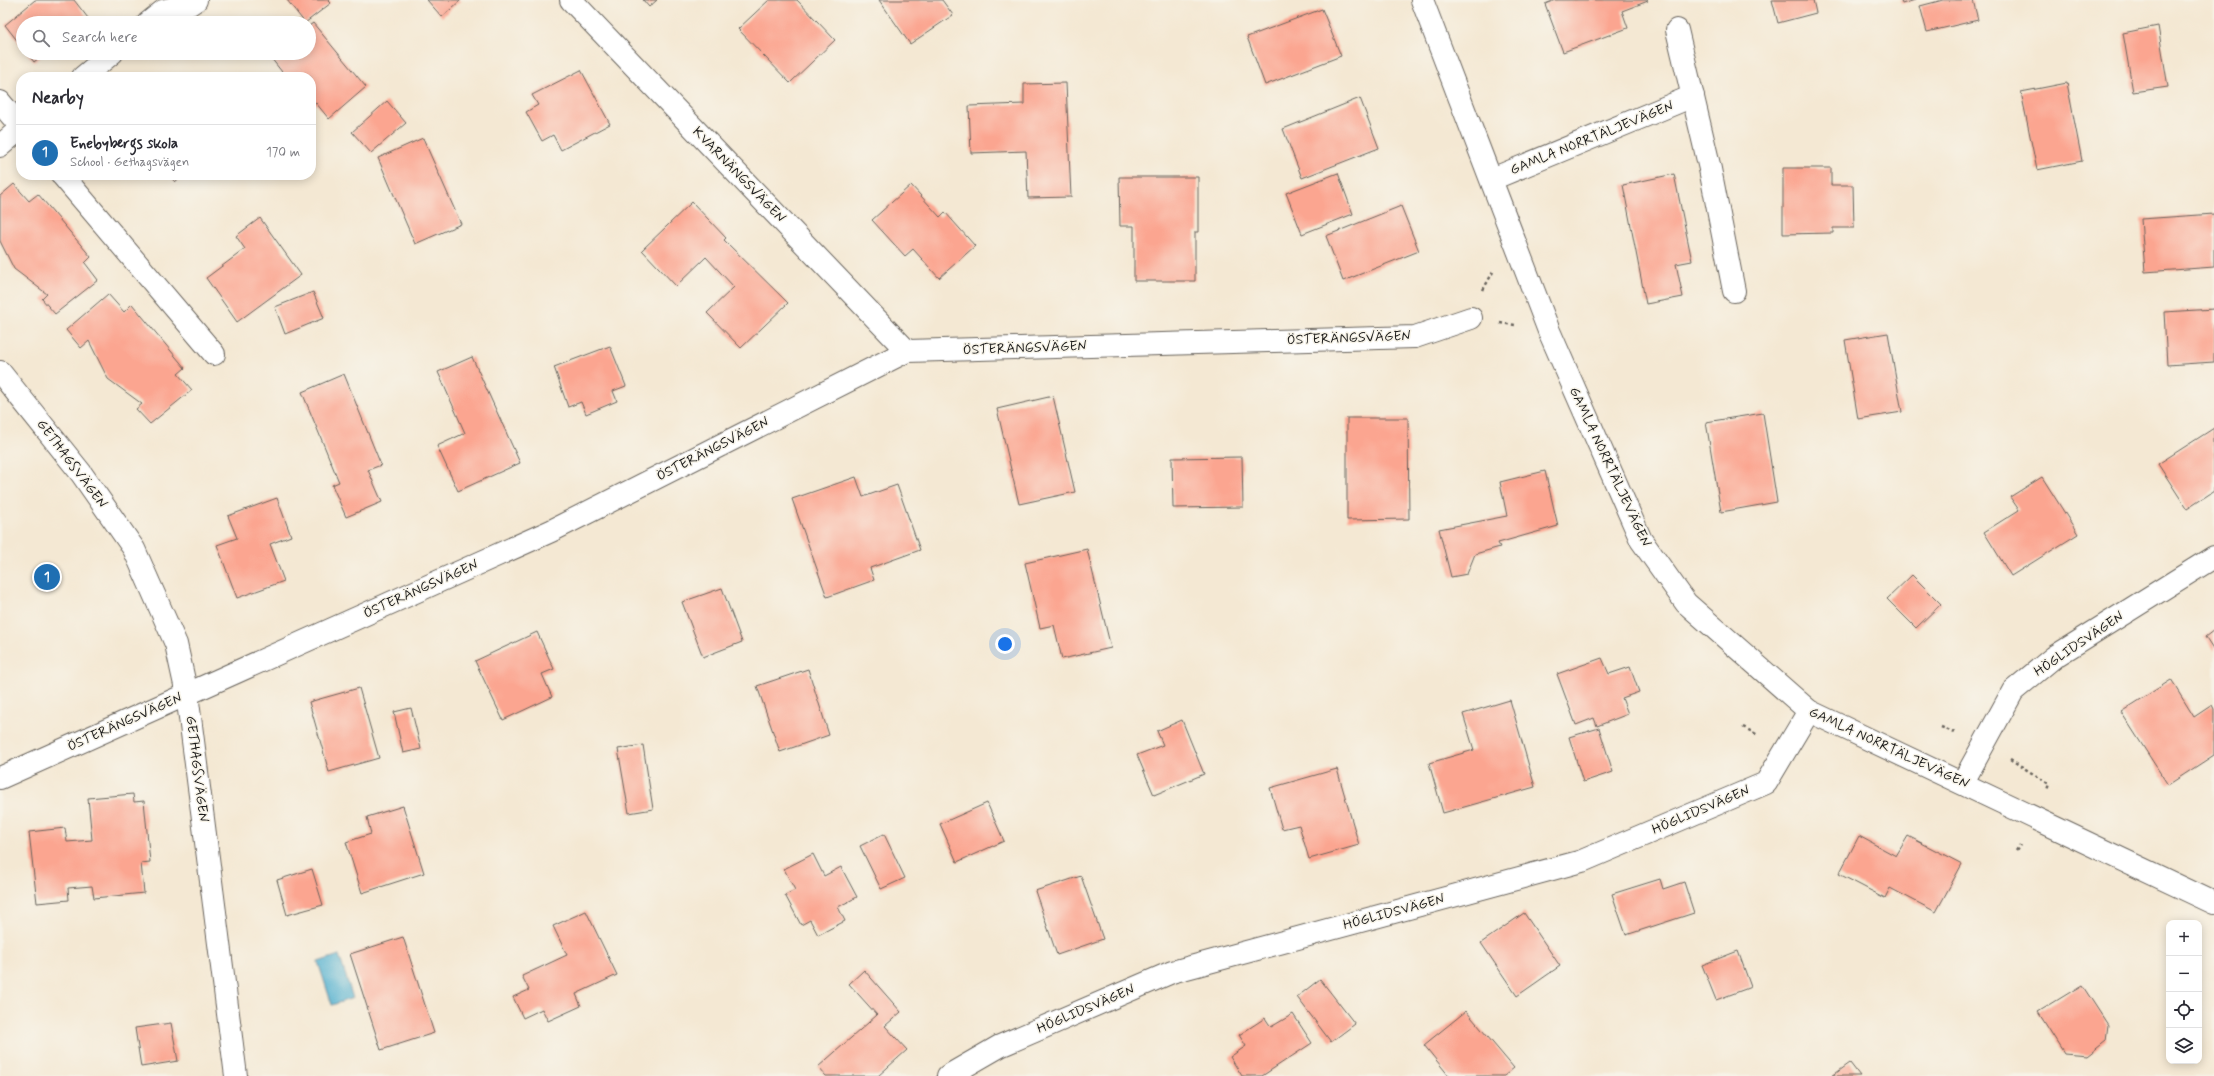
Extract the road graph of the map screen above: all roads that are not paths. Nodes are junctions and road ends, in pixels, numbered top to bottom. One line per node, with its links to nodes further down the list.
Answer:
1 (196, 0): 4 (street)
2 (571, 0): 17 (street, KVARNÄNGSVÄGEN)
3 (1422, 0): 13 (street, GAMLA NORRTÄLJEVÄGEN)
4 (157, 16)
5 (1677, 30): 8 (street, GAMLA NORRTÄLJEVÄGEN)
6 (104, 60): 7 (street)
7 (89, 72)
8 (1693, 96): 13 (street, GAMLA NORRTÄLJEVÄGEN); 15 (street, GAMLA NORRTÄLJEVÄGEN)
9 (0, 102): 10 (street)
10 (16, 122)
11 (16, 132): 12 (street)
12 (0, 146)
13 (1492, 179): 22 (street, GAMLA NORRTÄLJEVÄGEN)
14 (66, 180): 18 (street)
15 (1734, 291)
16 (1472, 318): 17 (street, ÖSTERÄNGSVÄGEN)
17 (907, 351): 21 (street, ÖSTERÄNGSVÄGEN)
18 (214, 354)
19 (0, 372): 21 (street, GETHAGSVÄGEN)
20 (2214, 557): 24 (street, HÖGLIDSVÄGEN)
21 (187, 694): 23 (street, ÖSTERÄNGSVÄGEN); 26 (street, GETHAGSVÄGEN)
22 (1809, 711): 24 (street, GAMLA NORRTÄLJEVÄGEN); 27 (street, HÖGLIDSVÄGEN)
23 (0, 778)
24 (1963, 782): 25 (street, GAMLA NORRTÄLJEVÄGEN)
25 (2214, 903)
26 (236, 1076)
27 (948, 1076)

